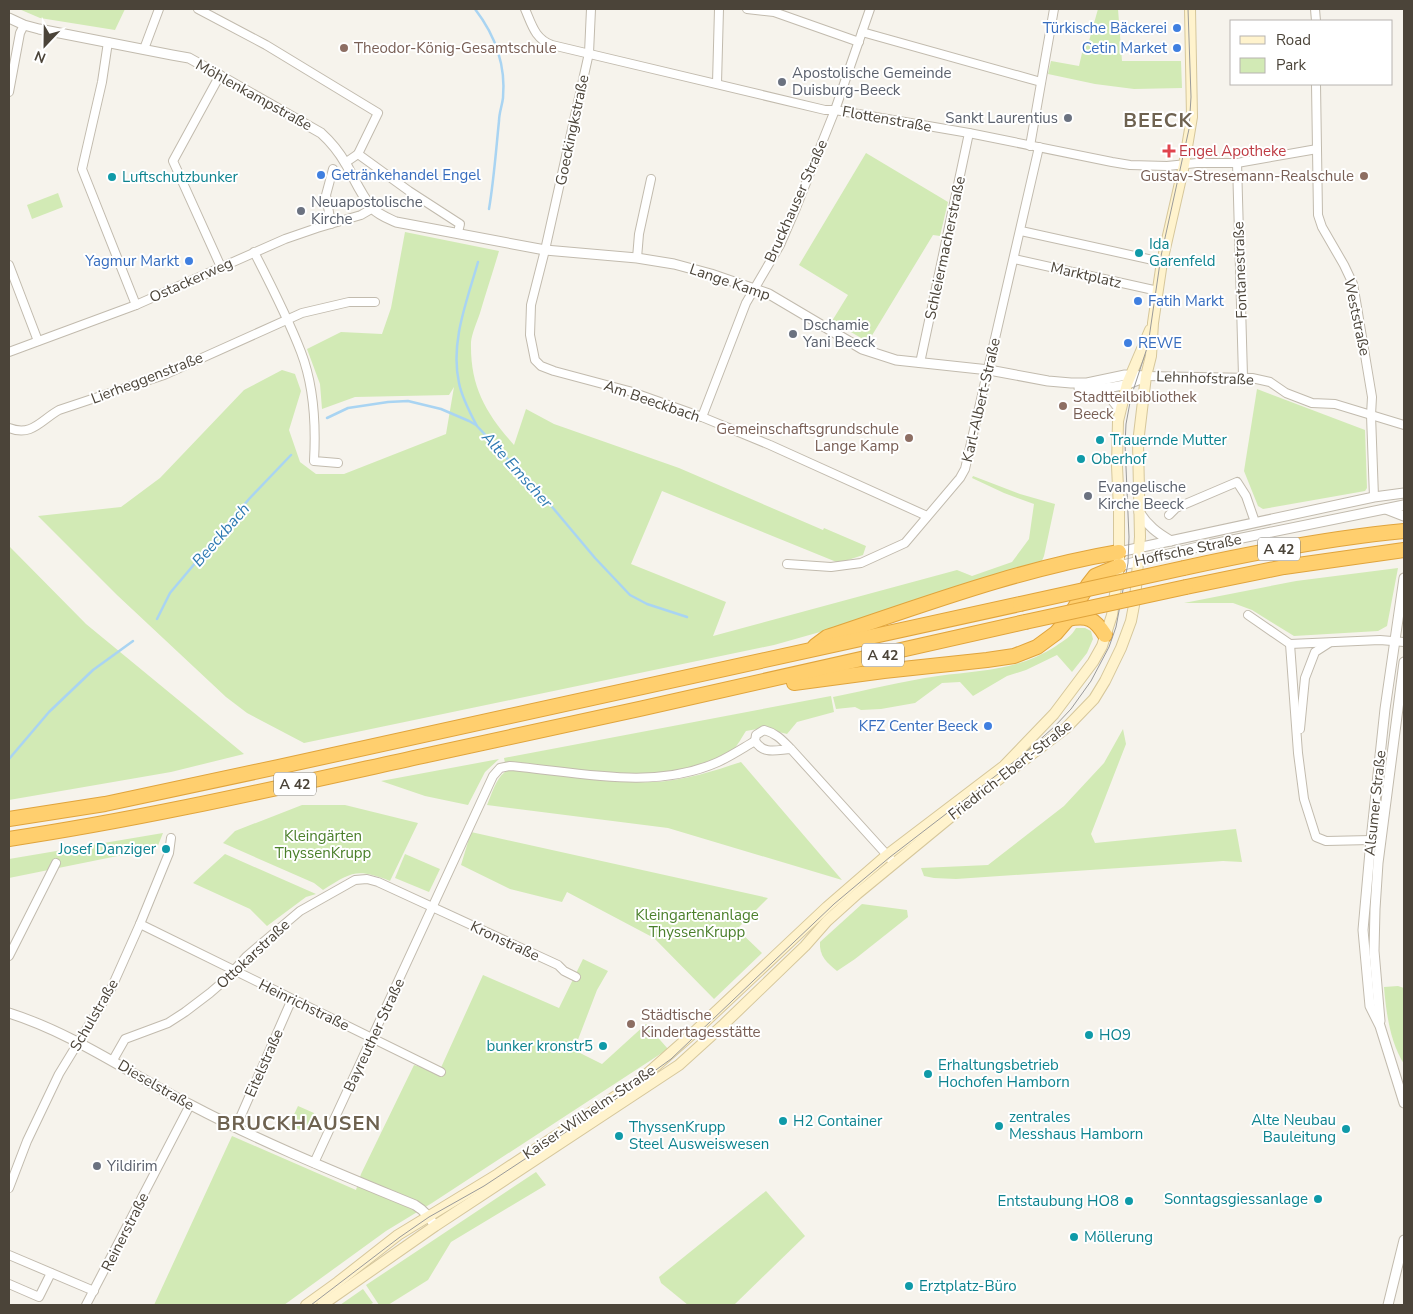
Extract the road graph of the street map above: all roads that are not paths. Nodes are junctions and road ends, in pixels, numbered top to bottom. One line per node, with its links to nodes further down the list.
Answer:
1 (160, 9): 15 (street)
2 (198, 9): 27 (street)
3 (525, 9): 16 (street, Flottenstraße)
4 (592, 9): 16 (street, Goeckingkstraße)
5 (719, 9): 19 (street)
6 (748, 9): 14 (street)
7 (870, 9): 12 (street, Bruckhauser Straße)
8 (1054, 9): 18 (street)
9 (1190, 9): 30 (main road, Friedrich-Ebert-Straße)
10 (9, 18): 11 (street, Möhlenkampstraße)
11 (24, 25): 13 (street, Möhlenkampstraße); 21 (street)
12 (862, 32): 14 (street, Bruckhauser Straße); 18 (street)
13 (108, 42): 15 (street, Möhlenkampstraße); 47 (street)
14 (859, 42): 22 (street, Bruckhauser Straße)
15 (144, 49): 17 (street, Möhlenkampstraße)
16 (589, 53): 19 (street, Flottenstraße); 37 (street, Goeckingkstraße)
17 (220, 75): 28 (street, Möhlenkampstraße); 43 (street)
18 (1041, 82): 24 (street)
19 (717, 83): 22 (street, Flottenstraße)
20 (1316, 85): 26 (street, Weststraße)
21 (9, 92)
22 (835, 110): 23 (street, Flottenstraße); 44 (street, Bruckhauser Straße)
23 (970, 133): 24 (street, Flottenstraße); 52 (street, Schleiermacherstraße)
24 (1030, 146): 25 (street, Flottenstraße)
25 (1039, 148): 30 (street, Flottenstraße); 35 (street, Karl-Albert-Straße)
26 (1317, 149): 29 (street, Flottenstraße); 60 (street, Weststraße)
27 (358, 154): 28 (street); 36 (street)
28 (345, 163): 33 (street, Möhlenkampstraße)
29 (1237, 163): 30 (street, Flottenstraße); 55 (street, Fontanestraße)
30 (1184, 164): 41 (main road, Friedrich-Ebert-Straße)
31 (333, 169): 34 (street)
32 (651, 179): 39 (street)
33 (373, 208): 34 (street, Ostackerweg); 36 (street, Lange Kamp)
34 (331, 224): 38 (street, Ostackerweg)
35 (1020, 231): 40 (street, Karl-Albert-Straße); 41 (street, Marktplatz)
36 (458, 232): 37 (street, Lange Kamp)
37 (546, 250): 39 (street, Lange Kamp); 61 (street, Am Beeckbach)
38 (254, 252): 43 (street, Ostackerweg); 48 (street)
39 (637, 258): 44 (street, Lange Kamp)
40 (1014, 259): 45 (street, Marktplatz); 53 (street, Karl-Albert-Straße)
41 (1162, 262): 45 (main road, Friedrich-Ebert-Straße)
42 (9, 265): 50 (street)
43 (221, 267): 47 (street, Ostackerweg)
44 (754, 287): 52 (street, Lange Kamp); 61 (street, Bruckhauser Straße)
45 (1158, 291): 49 (main road, Friedrich-Ebert-Straße)
46 (374, 302): 48 (street, Lierheggenstraße)
47 (136, 305): 50 (street, Ostackerweg)
48 (287, 320): 63 (street, Lierheggenstraße); 64 (street)
49 (1153, 323): 54 (main road, Friedrich-Ebert-Straße); 56 (main road, Friedrich-Ebert-Straße)
50 (38, 342): 51 (street, Ostackerweg)
51 (9, 352)
52 (920, 363): 53 (street, Lange Kamp)
53 (989, 370): 57 (street, Lange Kamp); 71 (street, Karl-Albert-Straße)
54 (1146, 376): 55 (street, Lehnhofstraße); 56 (street, Lange Kamp); 69 (main road, Friedrich-Ebert-Straße)
55 (1243, 376): 60 (street, Lehnhofstraße)
56 (1129, 380): 57 (street, Lange Kamp); 58 (street, Lange Kamp); 59 (main road, Friedrich-Ebert-Straße)
57 (1048, 381): 58 (street, Lange Kamp)
58 (1094, 389): 59 (street)
59 (1120, 410): 78 (main road, Friedrich-Ebert-Straße)
60 (1371, 416): 62 (street, Lehnhofstraße); 66 (street, Weststraße)
61 (702, 418): 71 (street, Am Beeckbach)
62 (1404, 425)
63 (9, 428)
64 (338, 464)
65 (1404, 494): 66 (street, Hoffsche Straße)
66 (1374, 497): 73 (street, Hoffsche Straße)
67 (1404, 505): 68 (street, Hoffsche Straße)
68 (1383, 509): 72 (street); 79 (street, Hoffsche Straße)
69 (1139, 512): 75 (street); 76 (main road, Friedrich-Ebert-Straße)
70 (1169, 515): 73 (street)
71 (927, 516): 80 (street, Karl-Albert-Straße)
72 (1404, 516)
73 (1255, 522): 75 (street, Hoffsche Straße)
74 (1404, 531): 88 (highway, A 42, bridge)
75 (1171, 541): 76 (street, Hoffsche Straße)
76 (1140, 548): 78 (street, Hoffsche Straße); 79 (main road, Friedrich-Ebert-Straße)
77 (1404, 550): 90 (highway, A 42, bridge)
78 (1119, 559): 79 (street, Hoffsche Straße); 83 (highway); 84 (main road, Friedrich-Ebert-Straße); 88 (highway)
79 (1139, 561): 98 (main road, Friedrich-Ebert-Straße)
80 (787, 564)
81 (1404, 578): 86 (street, Alsumer Straße)
82 (1248, 615): 87 (street)
83 (1068, 619): 84 (highway); 90 (highway)
84 (1105, 635): 98 (main road, Friedrich-Ebert-Straße)
85 (1331, 642): 86 (street); 87 (street); 93 (street)
86 (1399, 642): 97 (street, Alsumer Straße)
87 (1290, 644): 93 (street)
88 (807, 651): 94 (highway, A 42)
89 (1404, 662): 108 (street, Alsumer Straße)
90 (741, 687): 96 (highway, A 42)
91 (755, 741): 92 (street); 92 (street); 101 (street, Bayreuther Straße)
92 (791, 749): 98 (street)
93 (1298, 753): 97 (street)
94 (9, 819)
95 (171, 838): 102 (street, Schulstraße)
96 (9, 839)
97 (1371, 840): 108 (street, Alsumer Straße)
98 (891, 859): 100 (main road, Friedrich-Ebert-Straße)
99 (56, 864): 103 (street)
100 (853, 891): 118 (main road, Kaiser-Wilhelm-Straße); 119 (main road, Kaiser-Wilhelm-Straße)
101 (433, 907): 104 (street, Ottokarstraße); 105 (street, Kronstraße); 109 (street, Bayreuther Straße)
102 (140, 924): 104 (street, Heinrichstraße); 110 (street, Schulstraße)
103 (9, 956)
104 (234, 970): 106 (street, Heinrichstraße); 111 (street, Ottokarstraße)
105 (576, 977)
106 (292, 999): 109 (street, Heinrichstraße); 115 (street, Eitelstraße)
107 (9, 1013): 110 (street, Dieselstraße)
108 (1380, 1026): 113 (street, Alsumer Straße)
109 (372, 1039): 112 (street, Heinrichstraße); 116 (street, Bayreuther Straße)
110 (78, 1041): 111 (street, Dieselstraße); 117 (street, Schulstraße)
111 (113, 1060): 114 (street, Dieselstraße)
112 (441, 1072)
113 (1404, 1103)
114 (190, 1105): 115 (street, Dieselstraße); 124 (street, Reinerstraße)
115 (236, 1127): 116 (street, Dieselstraße)
116 (314, 1163): 118 (street, Dieselstraße)
117 (9, 1188)
118 (428, 1215): 119 (street, Dieselstraße); 126 (main road, Kaiser-Wilhelm-Straße)
119 (435, 1226): 127 (main road, Kaiser-Wilhelm-Straße)
120 (1404, 1240): 128 (street)
121 (9, 1255): 122 (street)
122 (51, 1273): 123 (street); 124 (street)
123 (9, 1284)
124 (94, 1290): 125 (street, Reinerstraße)
125 (86, 1305)
126 (306, 1305)
127 (322, 1305)
128 (1388, 1305)

